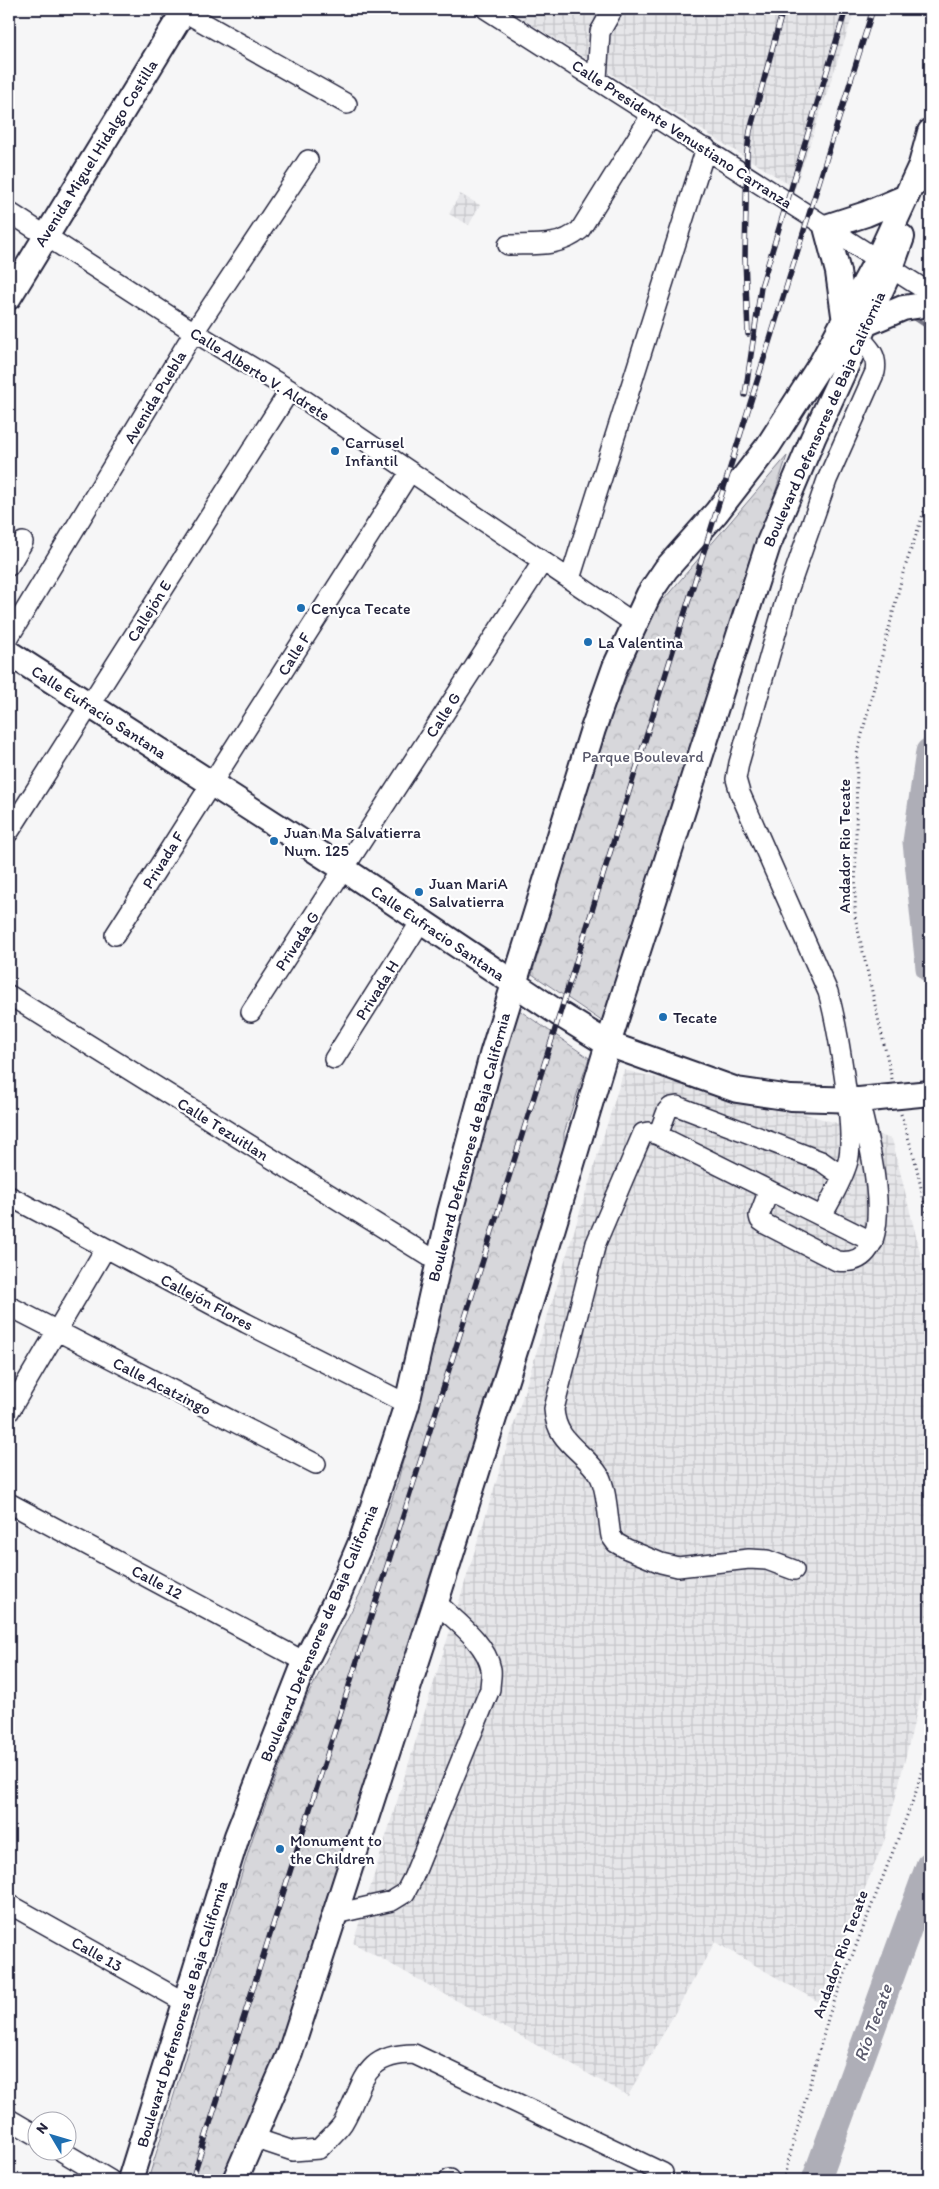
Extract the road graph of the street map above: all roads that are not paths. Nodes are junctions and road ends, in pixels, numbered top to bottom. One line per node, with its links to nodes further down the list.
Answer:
1 (486, 9): 4 (street, Calle Presidente Venustiano Carranza)
2 (613, 9): 4 (street)
3 (183, 10): 5 (street); 14 (main road, Avenida Miguel Hidalgo Costilla)
4 (597, 79): 6 (street, Calle Presidente Venustiano Carranza)
5 (347, 104)
6 (652, 114): 8 (street, Calle Presidente Venustiano Carranza); 15 (street)
7 (930, 132): 10 (main road, Boulevard Defensores de Baja California)
8 (706, 148): 13 (street, Calle Presidente Venustiano Carranza); 27 (street)
9 (308, 160): 21 (street, Avenida Puebla)
10 (919, 169): 11 (main road, Boulevard Defensores de Baja California); 16 (main road, Boulevard Defensores de Baja California)
11 (906, 197): 13 (main road); 16 (main road, Boulevard Defensores de Baja California)
12 (9, 212): 14 (street, Calle Alberto V. Aldrete)
13 (826, 227): 16 (street, Calle Presidente Venustiano Carranza); 20 (main road)
14 (45, 235): 18 (main road, Avenida Miguel Hidalgo Costilla); 21 (street, Calle Alberto V. Aldrete)
15 (508, 245)
16 (884, 264): 17 (street, Calle Presidente Venustiano Carranza); 20 (main road, Boulevard Defensores de Baja California)
17 (930, 293)
18 (9, 297)
19 (930, 304): 20 (main road)
20 (856, 328): 28 (main road, Boulevard Defensores de Baja California); 40 (main road, Boulevard Defensores de Baja California); 43 (street)
21 (194, 332): 22 (street, Calle Alberto V. Aldrete); 29 (street, Avenida Puebla)
22 (290, 390): 23 (street, Calle Alberto V. Aldrete); 31 (street, Callejón E)
23 (410, 472): 25 (street, Calle Alberto V. Aldrete); 32 (street, Calle F)
24 (22, 542): 26 (street)
25 (543, 561): 27 (street, Calle Alberto V. Aldrete); 34 (street, Calle G)
26 (9, 566)
27 (570, 579): 28 (street, Calle Alberto V. Aldrete)
28 (634, 623): 37 (main road, Boulevard Defensores de Baja California)
29 (9, 637)
30 (9, 653): 31 (main road, Calle Eufracio Santana)
31 (89, 705): 32 (main road, Calle Eufracio Santana); 33 (street, Callejón E)
32 (211, 785): 34 (main road, Calle Eufracio Santana); 36 (street, Privada F)
33 (9, 832)
34 (344, 869): 35 (main road, Calle Eufracio Santana); 39 (street, Privada G)
35 (421, 921): 37 (main road, Calle Eufracio Santana); 41 (street, Privada H)
36 (115, 935)
37 (512, 983): 40 (main road, Calle Eufracio Santana); 51 (main road, Boulevard Defensores de Baja California)
38 (9, 996): 51 (street, Calle Tezuitlan)
39 (251, 1012)
40 (608, 1044): 43 (main road, Calle Eufracio Santana); 59 (main road, Boulevard Defensores de Baja California)
41 (334, 1060)
42 (912, 1095): 43 (main road, Calle Eufracio Santana)
43 (853, 1100): 45 (street); 49 (street)
44 (658, 1135): 45 (street); 46 (street); 58 (street)
45 (842, 1176): 48 (street)
46 (769, 1190): 48 (street); 49 (street)
47 (9, 1196): 50 (street, Callejón Flores)
48 (822, 1216): 49 (street)
49 (873, 1242)
50 (106, 1248): 53 (street); 54 (street, Callejón Flores)
51 (438, 1262): 54 (main road, Boulevard Defensores de Baja California)
52 (9, 1306): 53 (street, Calle Acatzingo)
53 (57, 1332): 55 (street); 56 (street, Calle Acatzingo)
54 (407, 1404): 60 (main road, Boulevard Defensores de Baja California)
55 (9, 1412)
56 (316, 1464)
57 (9, 1503): 60 (street, Calle 12)
58 (794, 1570)
59 (436, 1602): 62 (main road, Boulevard Defensores de Baja California); 62 (street)
60 (305, 1662): 63 (main road, Boulevard Defensores de Baja California)
61 (9, 1904): 63 (street, Calle 13)
62 (334, 1914): 66 (main road, Boulevard Defensores de Baja California)
63 (186, 2003): 70 (main road, Boulevard Defensores de Baja California)
64 (9, 2119): 65 (street)
65 (28, 2130)
66 (254, 2138): 68 (street); 71 (main road, Boulevard Defensores de Baja California)
67 (78, 2161): 69 (street)
68 (663, 2173)
69 (110, 2180)
70 (130, 2180)
71 (235, 2180)

